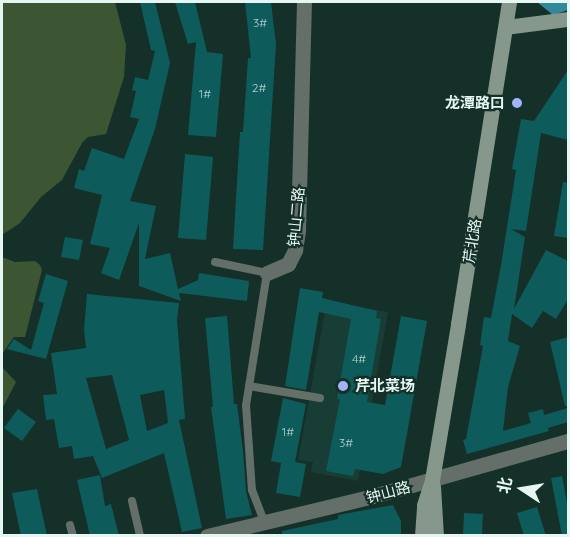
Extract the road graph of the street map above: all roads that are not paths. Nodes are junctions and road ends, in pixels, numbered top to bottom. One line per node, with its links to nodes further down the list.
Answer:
1 (304, 2): 6 (street, 钟山二路)
2 (509, 2): 4 (main road, 芹北路)
3 (568, 19): 4 (main road)
4 (506, 27): 10 (main road, 芹北路)
5 (214, 262): 6 (lane)
6 (267, 273): 7 (lane)
7 (249, 386): 8 (lane); 12 (lane)
8 (320, 398)
9 (568, 441): 10 (street, 钟山路)
10 (432, 480): 12 (street, 钟山路); 17 (main road, 芹北路); 18 (main road, 芹北路)
11 (132, 501): 15 (lane)
12 (264, 522): 16 (street, 钟山路)
13 (70, 525): 14 (lane)
14 (73, 536)
15 (140, 536)
16 (207, 536)
17 (422, 536)
18 (436, 536)

